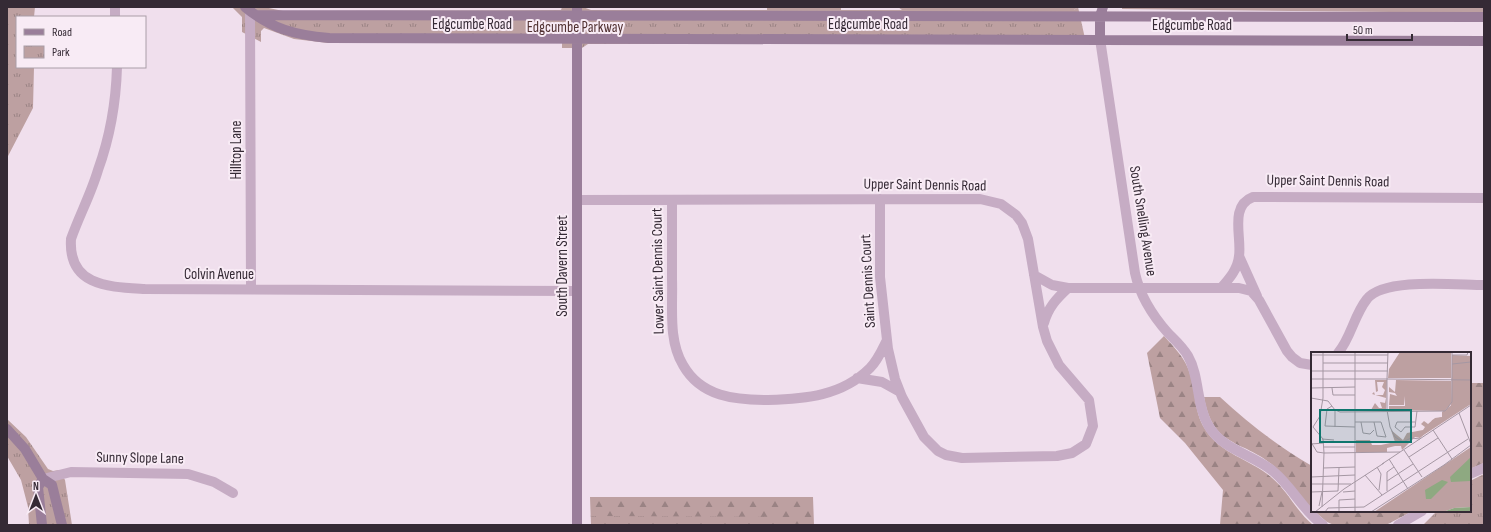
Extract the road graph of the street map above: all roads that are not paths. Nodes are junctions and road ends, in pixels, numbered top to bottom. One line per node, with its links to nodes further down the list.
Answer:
1 (1100, 10): 3 (street, Edgcumbe Road); 4 (street, Edgcumbe Road); 6 (street, South Snelling Avenue)
2 (251, 11): 3 (street, Edgcumbe Road); 5 (street, Edgcumbe Road); 18 (street, Hilltop Lane)
3 (577, 11): 5 (street, South Davern Street)
4 (1484, 17)
5 (577, 39): 6 (street, Edgcumbe Road); 11 (street, South Davern Street)
6 (1100, 39): 7 (street, Edgcumbe Road); 19 (street, South Snelling Avenue)
7 (1484, 41)
8 (117, 68): 18 (street, Colvin Avenue)
9 (1484, 198): 13 (street, Upper Saint Dennis Road)
10 (880, 199): 12 (street, Upper Saint Dennis Road); 14 (street, Upper Saint Dennis Road); 23 (street, Saint Dennis Court)
11 (577, 200): 12 (street, Upper Saint Dennis Road); 20 (street, South Davern Street)
12 (672, 200): 26 (street, Lower Saint Dennis Court)
13 (1240, 256): 17 (street, Upper Saint Dennis Road); 21 (street)
14 (1034, 276): 16 (street); 22 (street)
15 (1484, 285): 24 (street)
16 (1068, 288): 19 (street); 22 (street)
17 (1221, 288): 19 (street); 21 (street)
18 (251, 289): 20 (street, Colvin Avenue)
19 (1140, 289): 37 (street, South Snelling Avenue)
20 (577, 291): 36 (street, South Davern Street)
21 (1259, 300): 25 (street)
22 (1043, 327): 27 (street)
23 (887, 340): 26 (street, Lower Saint Dennis Court); 27 (street, Saint Dennis Court)
24 (1338, 352)
25 (1311, 365)
26 (857, 378): 27 (street)
27 (900, 392)
28 (7, 430): 31 (street)
29 (1484, 468): 30 (street)
30 (1471, 474)
31 (43, 479): 32 (street, Sunny Slope Lane); 34 (street); 35 (street)
32 (233, 493)
33 (1420, 512): 38 (street)
34 (42, 525)
35 (62, 525)
36 (577, 525)
37 (1323, 525)
38 (1398, 525)

